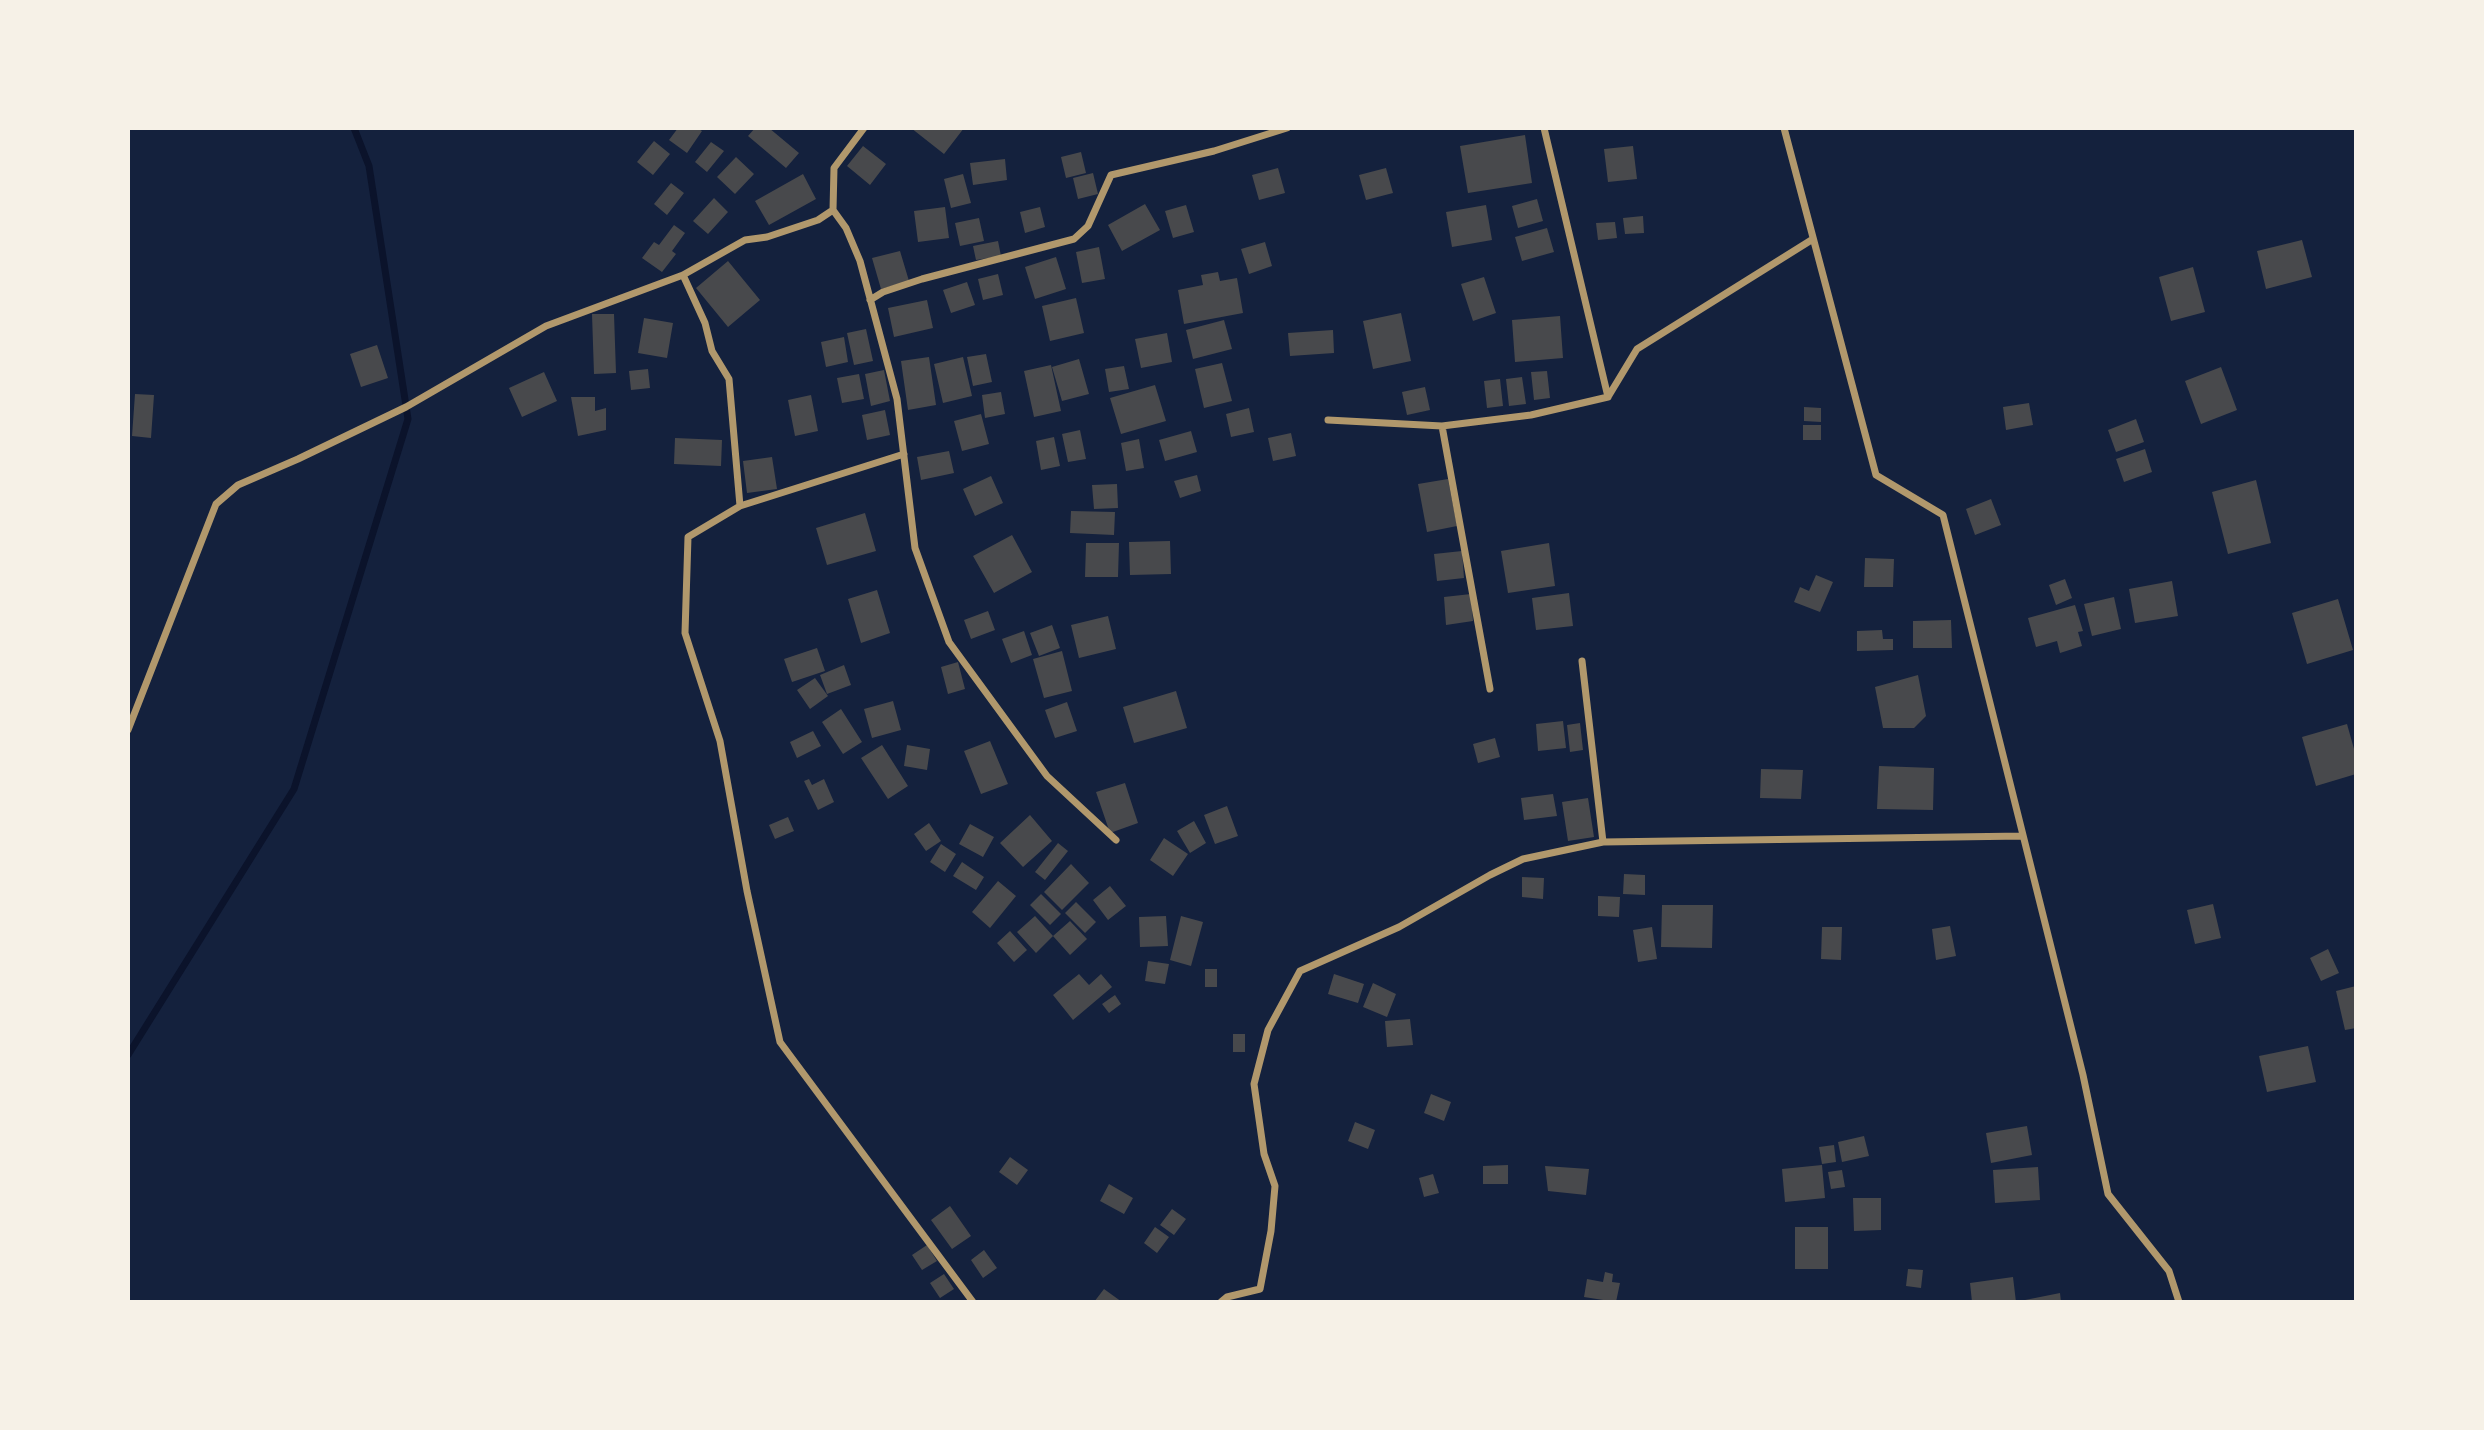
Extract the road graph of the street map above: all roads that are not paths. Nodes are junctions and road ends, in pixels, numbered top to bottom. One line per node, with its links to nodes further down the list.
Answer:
1 (864, 128): 5 (street)
2 (1287, 128): 8 (street)
3 (1544, 128): 9 (street)
4 (1784, 128): 6 (street)
5 (833, 210): 7 (street); 8 (street)
6 (1813, 239): 9 (street); 17 (street)
7 (683, 275): 13 (street); 16 (street)
8 (870, 300): 12 (street)
9 (1608, 397): 11 (street)
10 (1328, 420): 11 (street)
11 (1442, 426): 15 (street)
12 (904, 454): 13 (street); 18 (street)
13 (740, 506): 20 (street)
14 (1582, 661): 19 (street)
15 (1489, 690)
16 (128, 730)
17 (2023, 836): 19 (street); 22 (street)
18 (1116, 841)
19 (1602, 842): 21 (street)
20 (973, 1302)
21 (1221, 1302)
22 (2179, 1302)

